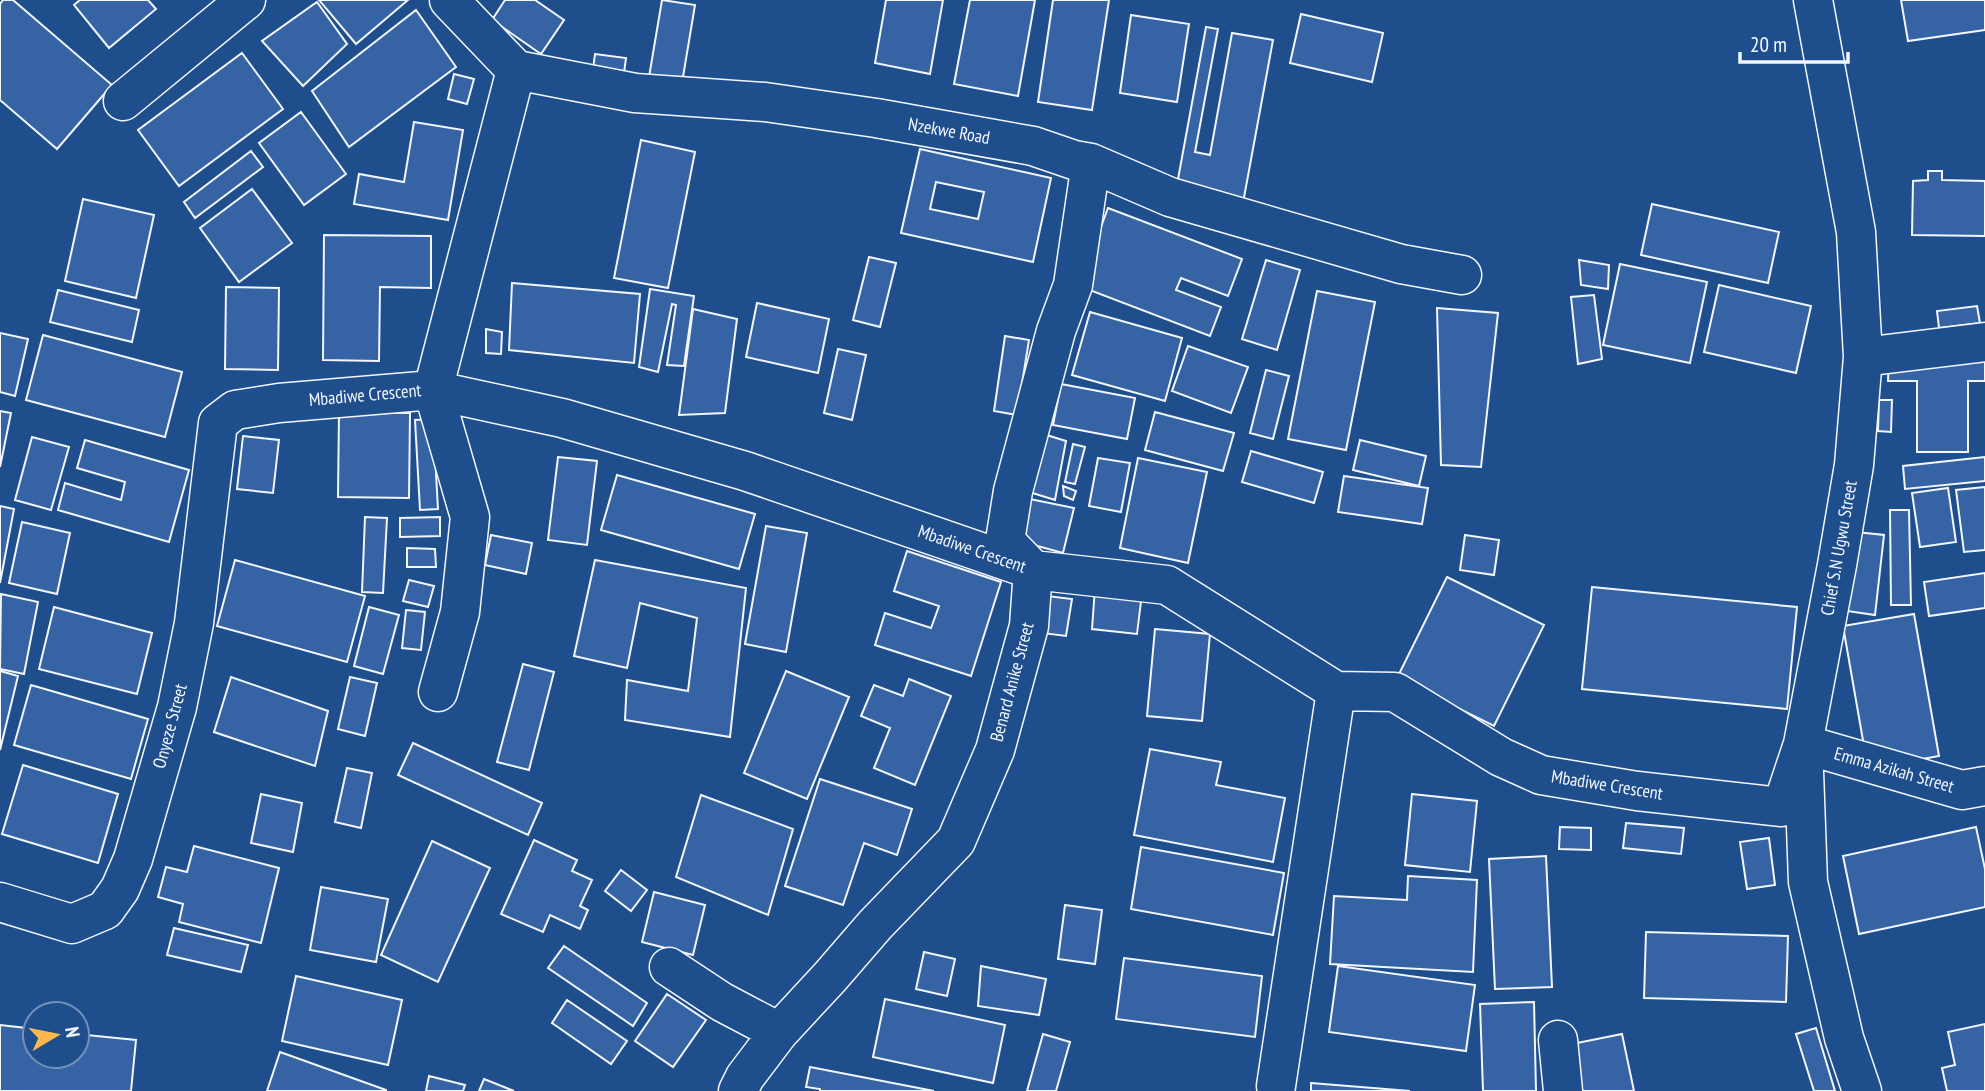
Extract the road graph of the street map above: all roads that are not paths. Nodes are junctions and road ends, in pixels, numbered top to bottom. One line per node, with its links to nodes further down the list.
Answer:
1 (246, 0): 5 (street)
2 (449, 0): 4 (street)
3 (1814, 0): 9 (street, Chief S.N Ugwu Street)
4 (516, 69): 6 (street, Nzekwe Road); 10 (street)
5 (123, 101)
6 (1091, 163): 7 (street, Nzekwe Road); 12 (street)
7 (1462, 275)
8 (1985, 342): 9 (street)
9 (1863, 357): 15 (street, Chief S.N Ugwu Street)
10 (433, 390): 11 (street, Mbadiwe Crescent); 12 (street, Mbadiwe Crescent); 14 (street)
11 (218, 423): 17 (street, Onyeze Street)
12 (1033, 570): 13 (street, Mbadiwe Crescent); 19 (street, Benard Anike Street)
13 (1336, 691): 15 (street, Mbadiwe Crescent); 21 (street)
14 (438, 692)
15 (1803, 744): 16 (street, Emma Azikah Street); 24 (street, Chief S.N Ugwu Street)
16 (1985, 786)
17 (0, 902)
18 (668, 967): 19 (street)
19 (779, 1032): 22 (street, Benard Anike Street)
20 (1558, 1040): 23 (street)
21 (1276, 1086)
22 (737, 1091)
23 (1563, 1091)
24 (1862, 1091)

